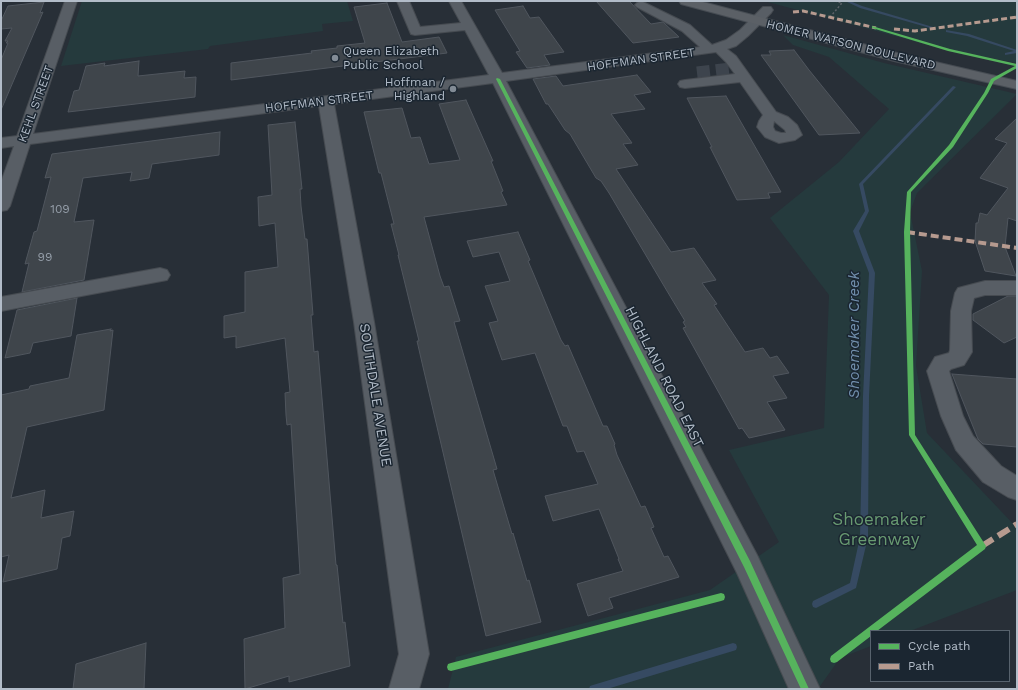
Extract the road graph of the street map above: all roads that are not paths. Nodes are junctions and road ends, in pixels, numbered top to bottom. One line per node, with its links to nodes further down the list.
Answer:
1 (71, 1): 17 (street, KEHL STREET)
2 (403, 1): 8 (street)
3 (456, 1): 8 (street, HIGHLAND ROAD EAST)
4 (685, 1): 7 (main road, HOMER WATSON BOULEVARD)
5 (641, 5): 9 (street)
6 (760, 8): 7 (street, HOFFMAN STREET); 10 (main road, HOMER WATSON BOULEVARD)
7 (757, 20): 9 (street, HOFFMAN STREET); 14 (main road, HOMER WATSON BOULEVARD)
8 (469, 26): 12 (street, HIGHLAND ROAD EAST)
9 (714, 49): 11 (street); 12 (street, HOFFMAN STREET)
10 (1017, 71)
11 (738, 72): 13 (street); 16 (street)
12 (498, 78): 15 (street, HOFFMAN STREET); 25 (street, HIGHLAND ROAD EAST)
13 (685, 84)
14 (1017, 85)
15 (326, 101): 17 (street, HOFFMAN STREET); 24 (street, SOUTHDALE AVENUE)
16 (771, 115)
17 (23, 141): 18 (street, HOFFMAN STREET); 19 (street, KEHL STREET)
18 (1, 143)
19 (1, 206)
20 (160, 275): 22 (street)
21 (1017, 288): 23 (street)
22 (1, 304)
23 (1017, 489)
24 (404, 689)
25 (805, 689)

